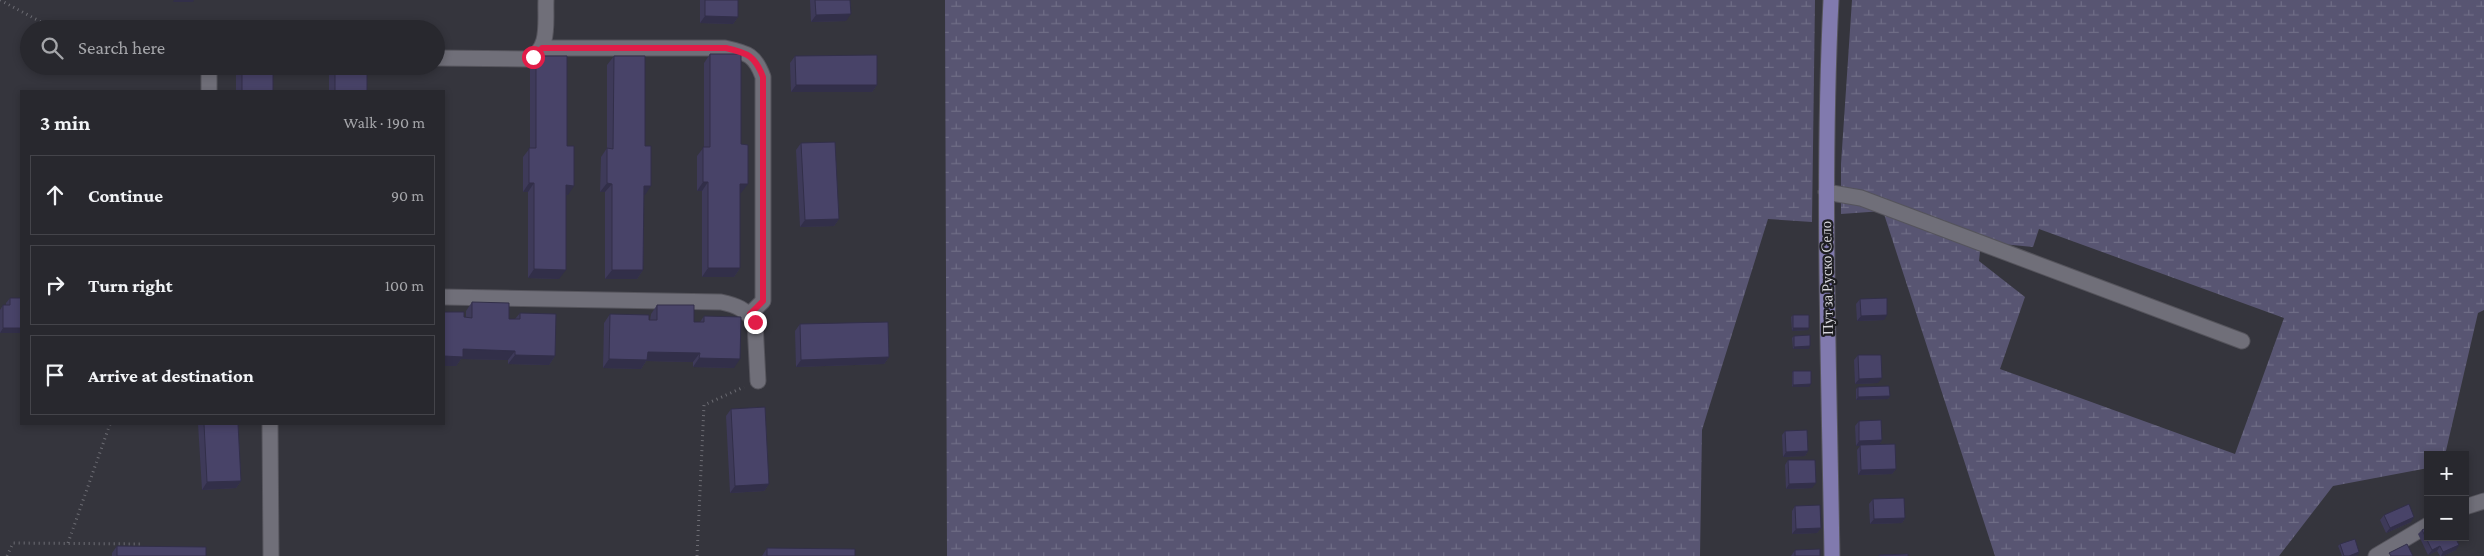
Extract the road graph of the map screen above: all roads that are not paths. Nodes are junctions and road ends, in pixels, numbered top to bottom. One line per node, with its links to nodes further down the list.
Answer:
1 (546, 0): 3 (street)
2 (1832, 0): 7 (main road, Пут за Руско Село)
3 (542, 48): 4 (street); 9 (street)
4 (445, 58)
5 (208, 75): 6 (street)
6 (209, 90)
7 (1826, 192): 10 (street); 17 (main road, Пут за Руско Село)
8 (445, 297): 9 (street)
9 (750, 314): 11 (street)
10 (2242, 341)
11 (758, 381)
12 (270, 425): 16 (street)
13 (2484, 501): 14 (street)
14 (2469, 506)
15 (2424, 528): 18 (street)
16 (271, 556)
17 (1832, 556)
18 (2376, 556)

